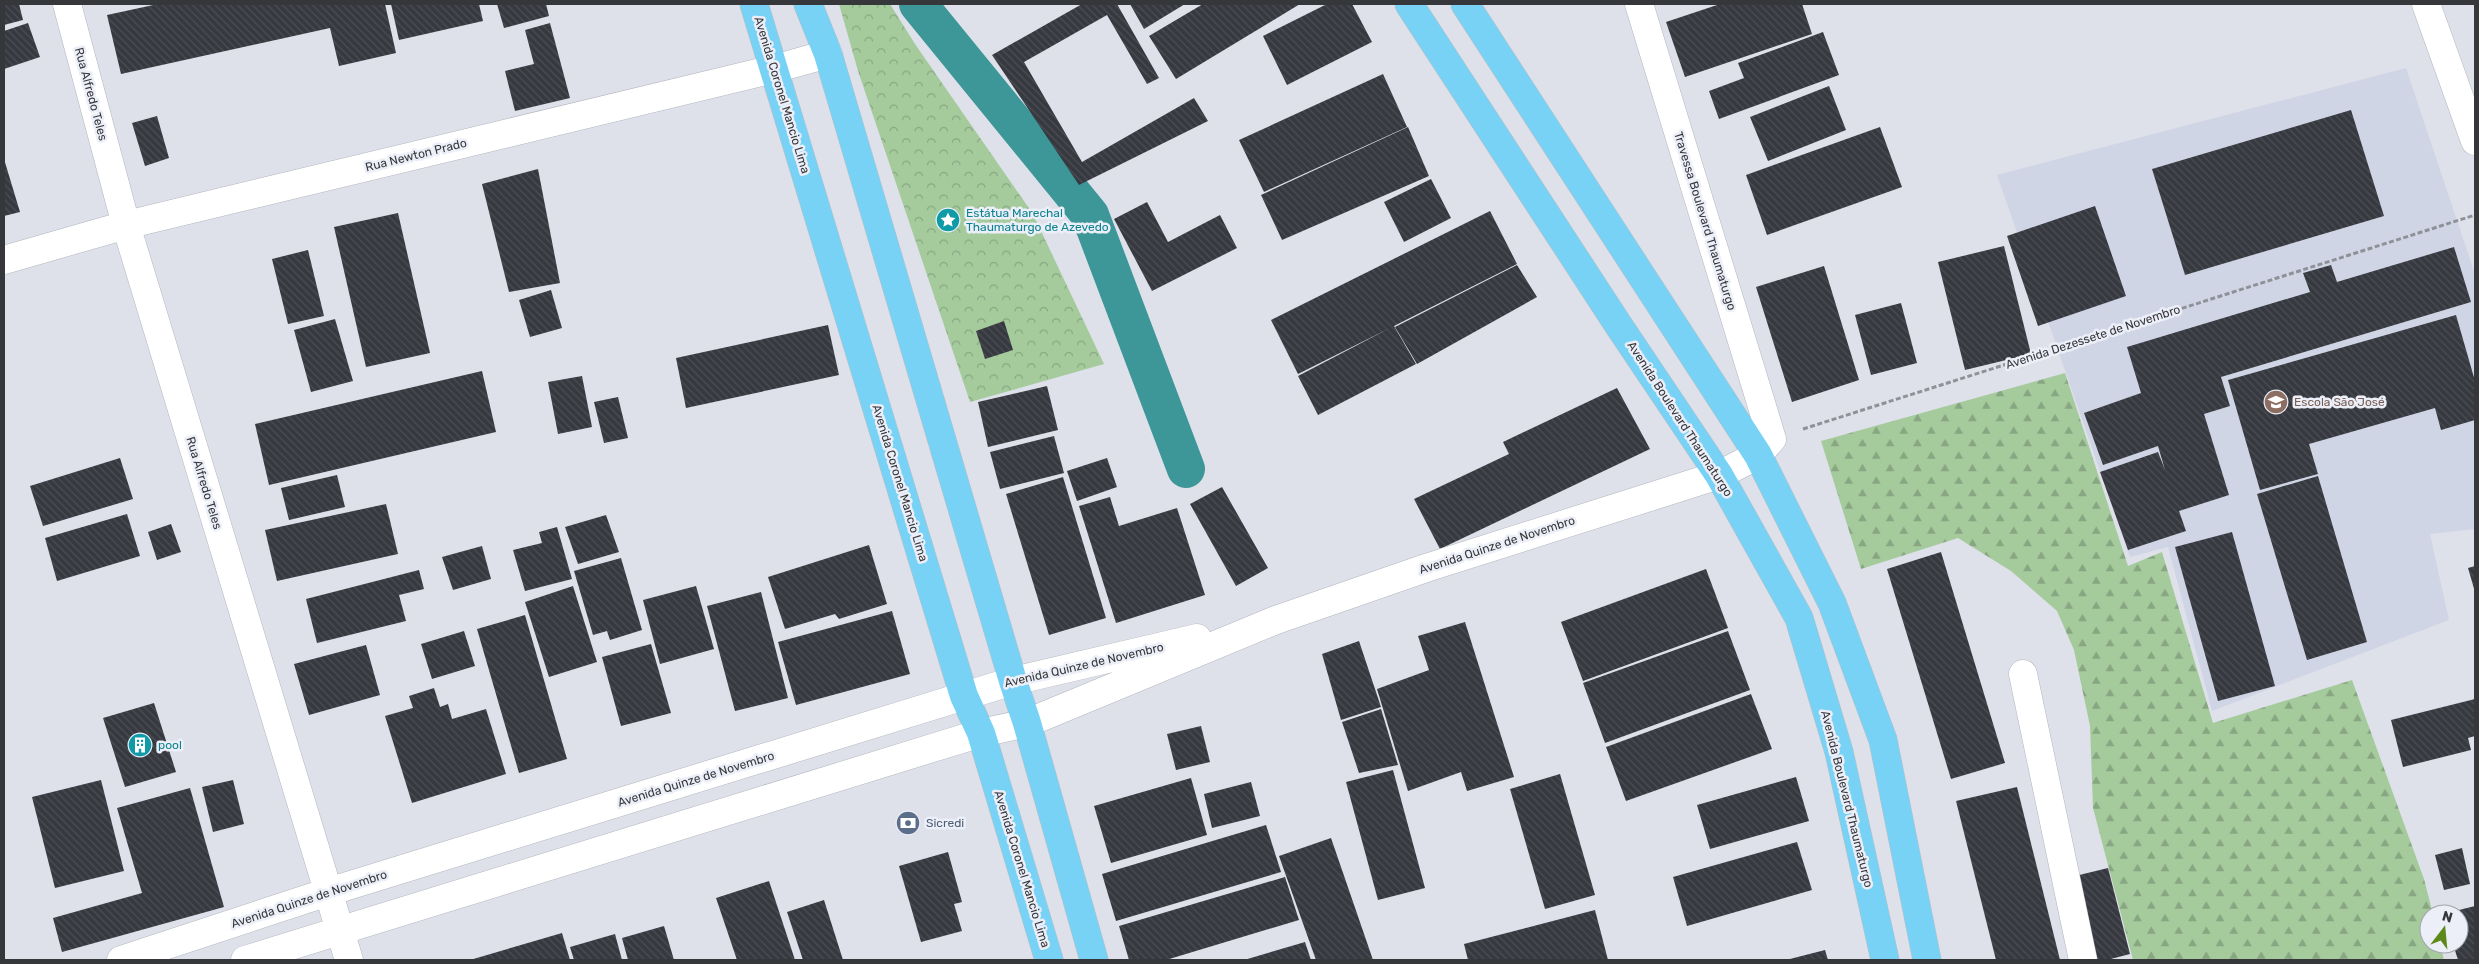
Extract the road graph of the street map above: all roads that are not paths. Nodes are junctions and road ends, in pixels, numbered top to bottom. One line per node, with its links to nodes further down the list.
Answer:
1 (67, 4): 11 (street, Rua Alfredo Teles)
2 (754, 4): 9 (main road, Avenida Coronel Mancio Lima)
3 (808, 4): 8 (main road)
4 (1409, 4): 14 (main road, Avenida Boulevard Thaumaturgo)
5 (1465, 4): 13 (main road)
6 (1639, 4): 13 (street, Travessa Boulevard Thaumaturgo)
7 (2426, 4): 10 (street)
8 (828, 54): 9 (street, Rua Newton Prado); 17 (main road)
9 (774, 69): 11 (street, Rua Newton Prado); 18 (main road, Avenida Coronel Mancio Lima)
10 (2475, 141)
11 (126, 225): 12 (street, Rua Newton Prado); 21 (street, Rua Alfredo Teles)
12 (4, 260)
13 (1765, 447): 14 (street); 29 (main road)
14 (1719, 475): 15 (street, Avenida Quinze de Novembro); 28 (main road, Avenida Boulevard Thaumaturgo)
15 (1276, 620): 17 (street, Avenida Quinze de Novembro); 19 (street, Avenida Quinze de Novembro)
16 (2023, 674): 30 (street)
17 (1013, 681): 18 (street, Avenida Quinze de Novembro); 19 (main road)
18 (964, 696): 20 (main road, Avenida Coronel Mancio Lima); 21 (street, Avenida Quinze de Novembro)
19 (1027, 723): 20 (street, Avenida Quinze de Novembro); 27 (main road)
20 (981, 733): 22 (street, Avenida Quinze de Novembro); 26 (main road, Avenida Coronel Mancio Lima)
21 (328, 892): 22 (street, Rua Alfredo Teles); 23 (street, Avenida Quinze de Novembro)
22 (340, 931): 24 (street, Avenida Quinze de Novembro); 25 (street, Rua Alfredo Teles)
23 (121, 960)
24 (245, 960)
25 (349, 960)
26 (1049, 960)
27 (1094, 960)
28 (1885, 960)
29 (1927, 960)
30 (2083, 960)

